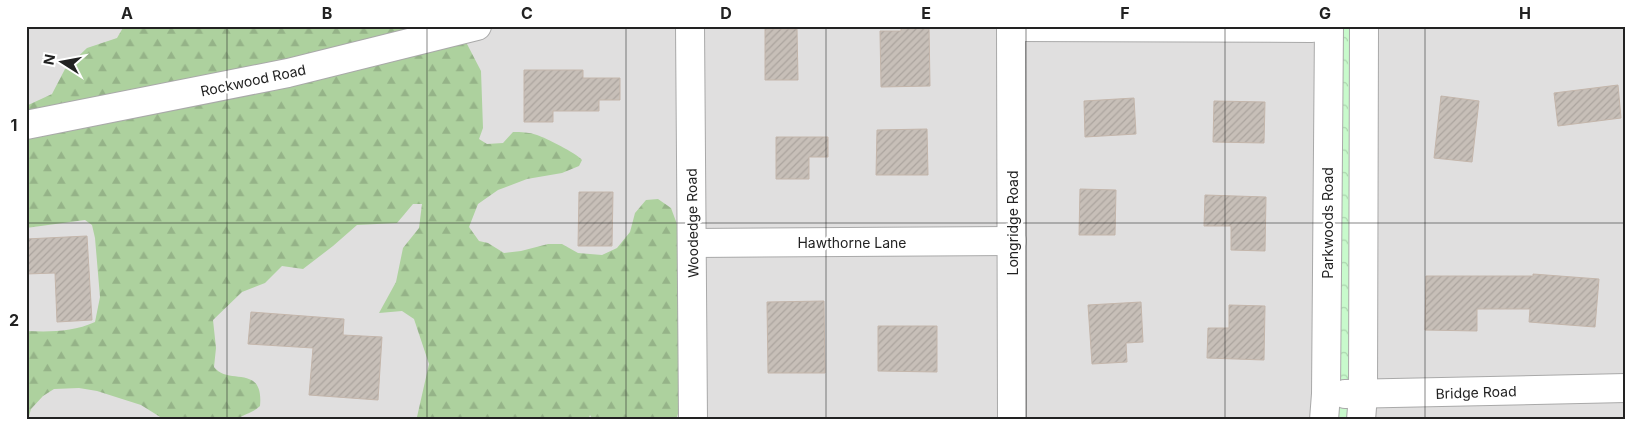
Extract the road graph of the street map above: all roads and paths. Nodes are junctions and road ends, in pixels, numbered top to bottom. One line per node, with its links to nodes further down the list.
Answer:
1 (477, 26): 7 (street, Rockwood Road)
2 (690, 26): 9 (street, Woodedge Road)
3 (1314, 26): 6 (street)
4 (1329, 26): 11 (street, Parkwoods Road)
5 (1364, 26): 12 (street)
6 (1011, 27): 8 (street, Longridge Road)
7 (26, 125)
8 (1012, 241): 9 (street, Hawthorne Lane); 14 (street, Longridge Road)
9 (693, 243): 13 (street, Woodedge Road)
10 (1626, 388): 12 (street, Bridge Road)
11 (1325, 407): 12 (street, Bridge Road)
12 (1362, 407)
13 (693, 420)
14 (1012, 420)

